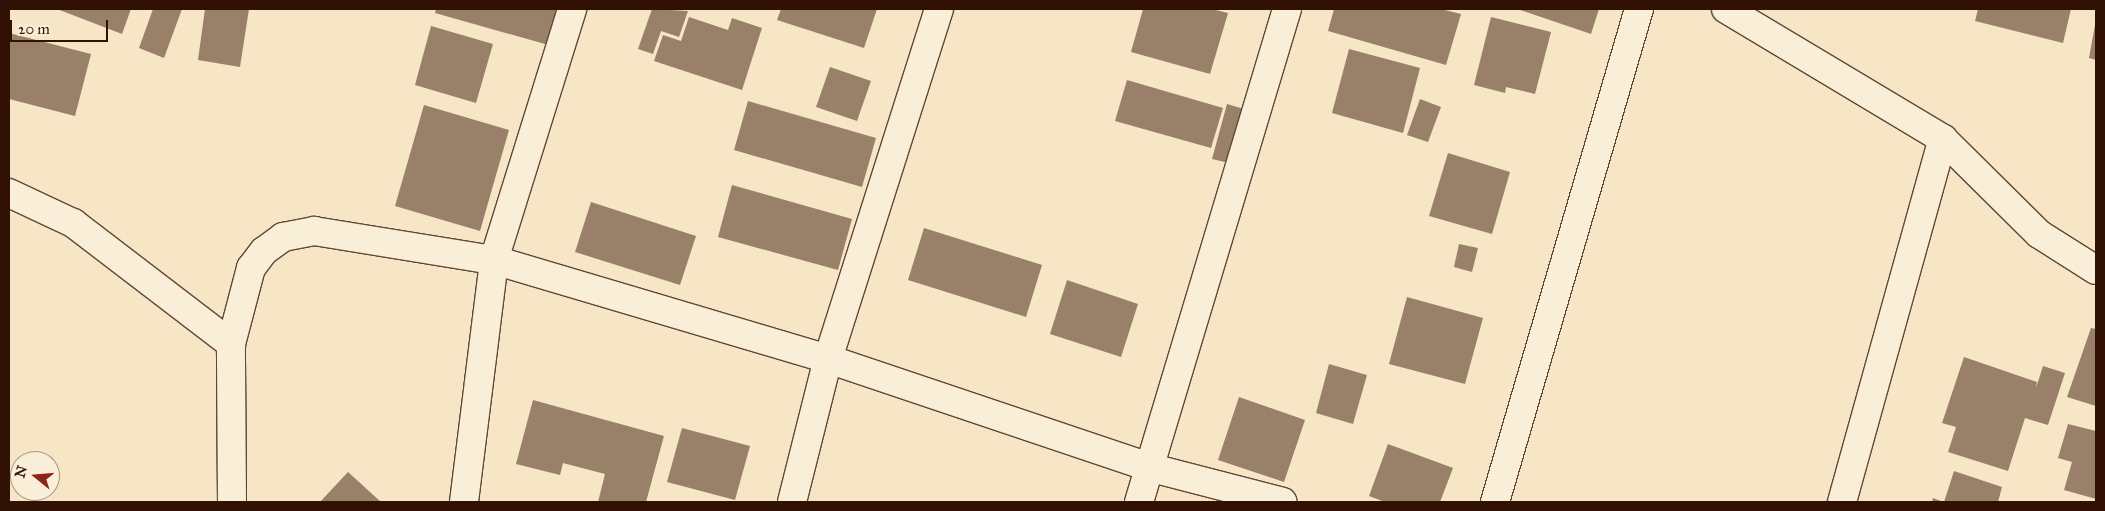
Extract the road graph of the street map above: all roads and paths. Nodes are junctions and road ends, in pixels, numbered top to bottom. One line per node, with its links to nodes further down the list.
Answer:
1 (572, 9): 8 (street)
2 (938, 9): 11 (street)
3 (1287, 9): 12 (street)
4 (1638, 9): 18 (street)
5 (1726, 9): 6 (street)
6 (1943, 139): 9 (street); 19 (street)
7 (9, 193): 10 (street)
8 (494, 260): 10 (street); 11 (street); 14 (street)
9 (2096, 270)
10 (231, 344): 13 (street)
11 (828, 359): 12 (street); 15 (street)
12 (1148, 467): 16 (street); 17 (street)
13 (232, 502)
14 (464, 502)
15 (792, 502)
16 (1139, 502)
17 (1283, 502)
18 (1495, 502)
19 (1842, 502)

